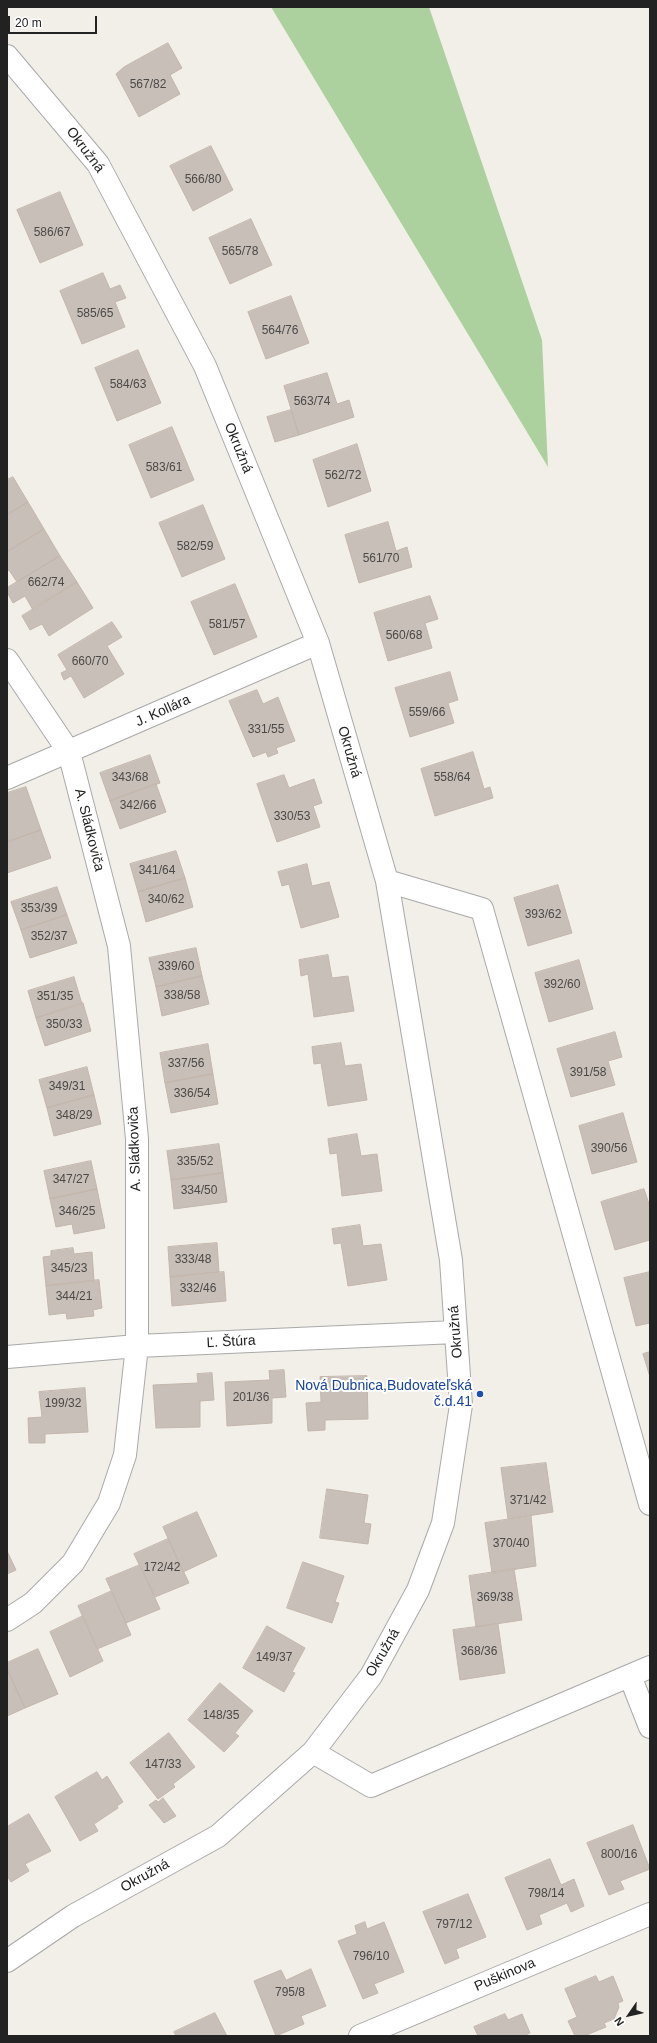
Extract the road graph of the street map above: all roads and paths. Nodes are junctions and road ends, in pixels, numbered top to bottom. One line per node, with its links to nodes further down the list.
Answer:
1 (7, 56): 2 (street, Okružná)
2 (318, 642): 4 (street, J. Kollára); 6 (street, Okružná)
3 (7, 660): 4 (street, A. Sládkoviča)
4 (69, 752): 5 (street, J. Kollára); 8 (street, A. Sládkoviča)
5 (7, 778)
6 (387, 881): 7 (street, Okružná); 10 (street)
7 (456, 1332): 8 (street, Ľ. Štúra); 15 (street, Okružná)
8 (136, 1346): 9 (street, Ľ. Štúra); 11 (street, A. Sládkoviča)
9 (7, 1357)
10 (650, 1504)
11 (7, 1620)
12 (650, 1667): 13 (street)
13 (630, 1676): 14 (street); 15 (street)
14 (650, 1727)
15 (313, 1752): 17 (street, Okružná)
16 (650, 1914): 18 (street, Puškinova)
17 (7, 1961)
18 (360, 2036)

